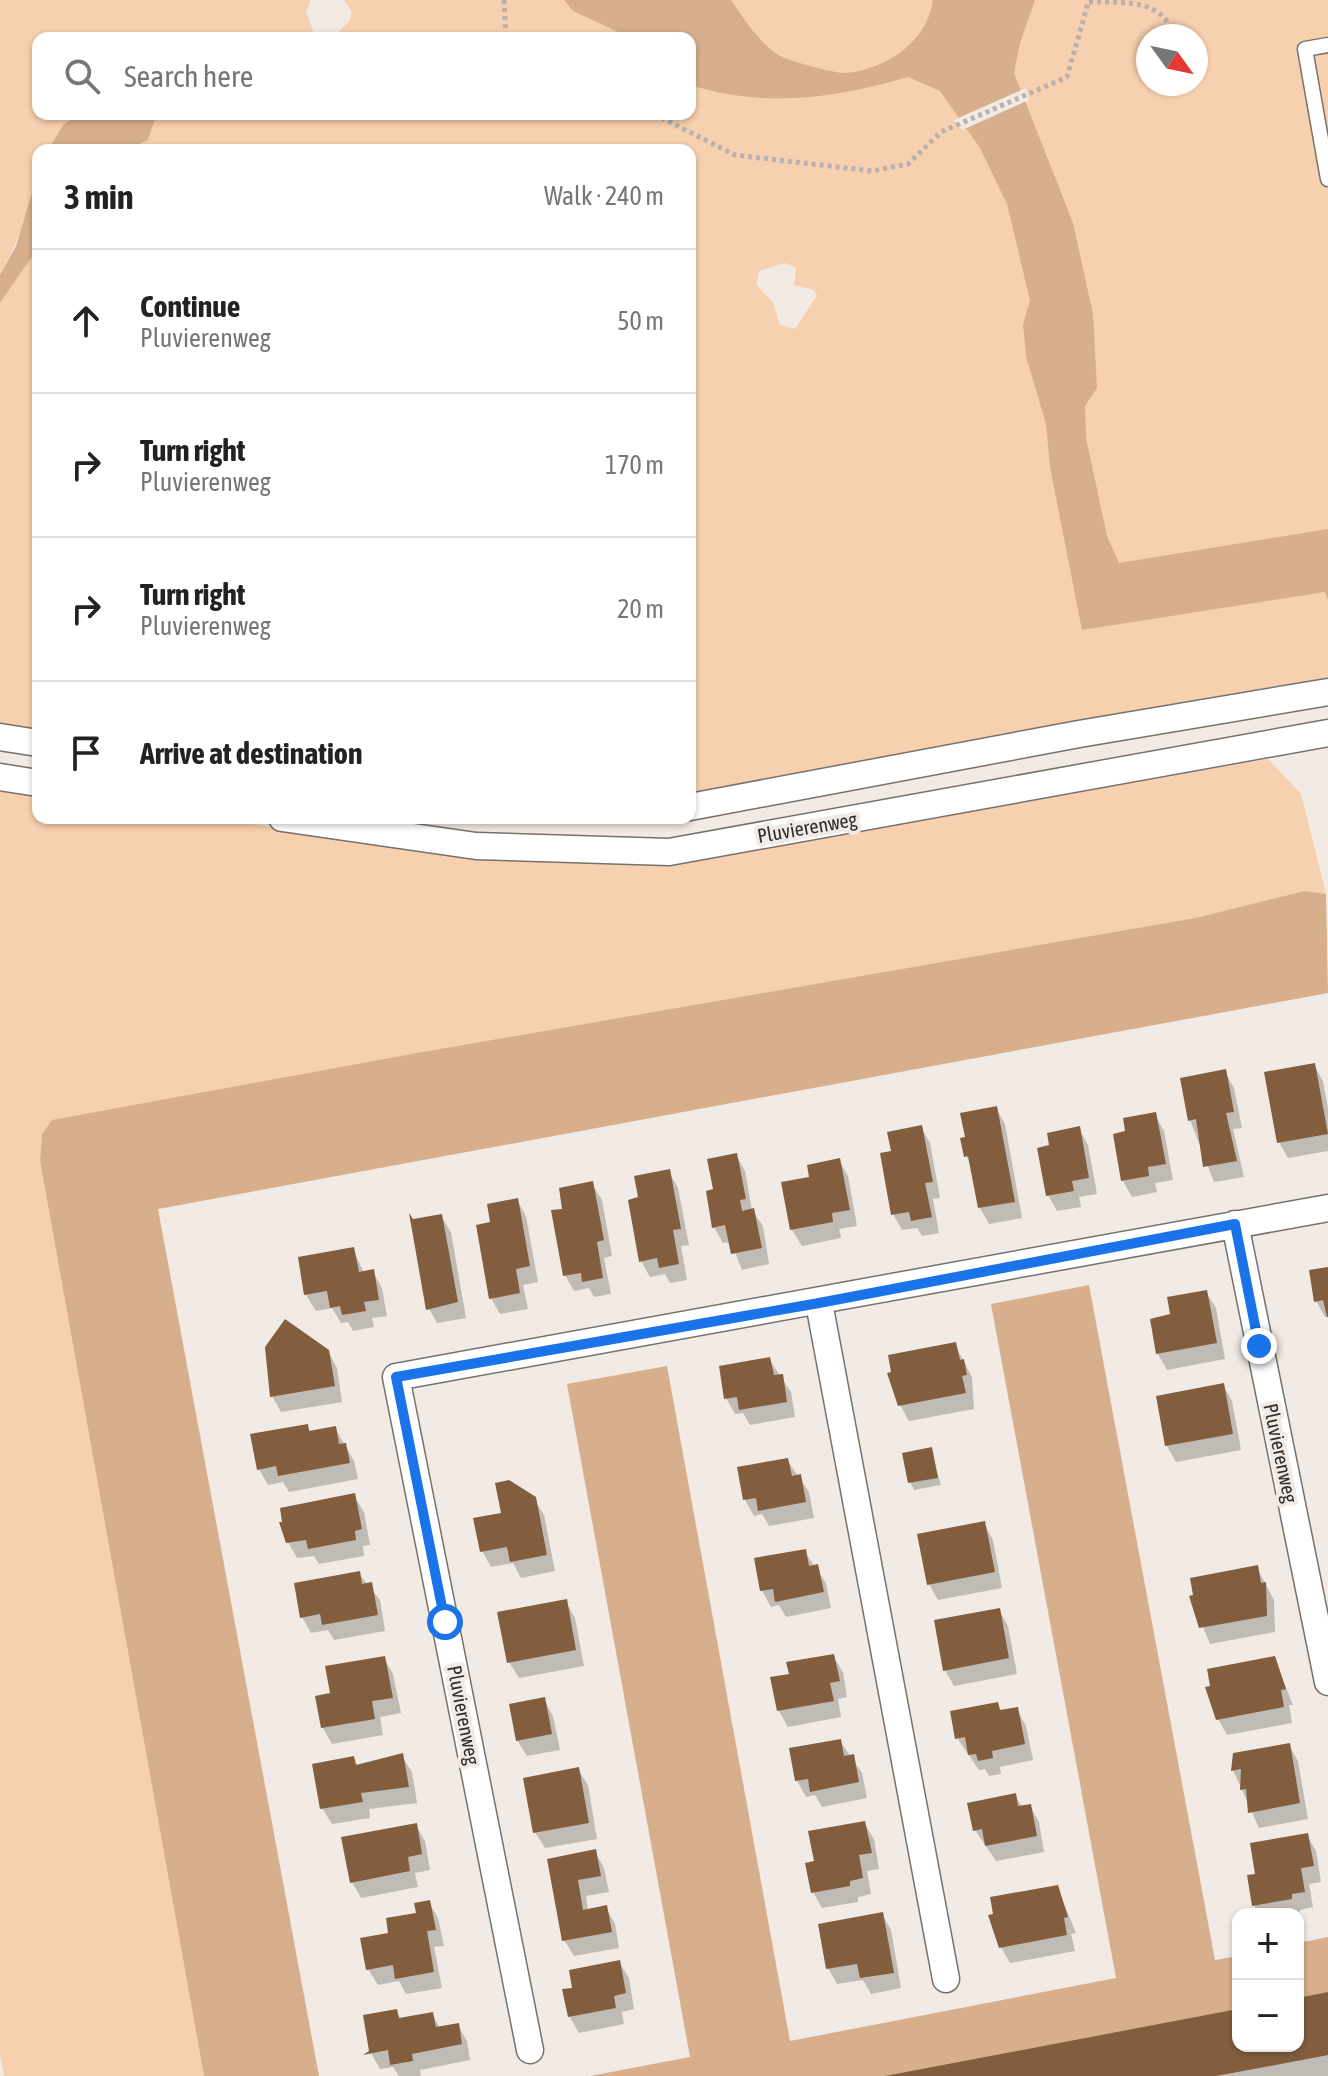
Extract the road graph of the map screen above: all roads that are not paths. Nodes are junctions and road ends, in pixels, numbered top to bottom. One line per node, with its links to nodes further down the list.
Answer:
1 (1328, 45): 2 (lane)
2 (1328, 179)
3 (1328, 692): 9 (street, Pluvierenweg)
4 (1328, 733): 10 (street, Pluvierenweg)
5 (0, 737): 6 (street)
6 (32, 742)
7 (0, 777): 8 (street)
8 (32, 782)
9 (696, 806)
10 (324, 824)
11 (1328, 1208): 12 (street, Pluvierenweg)
12 (1235, 1224): 13 (street, Pluvierenweg); 14 (street, Pluvierenweg)
13 (819, 1303): 15 (street); 16 (street, Pluvierenweg)
14 (1328, 1682)
15 (946, 1979)
16 (530, 2050)

